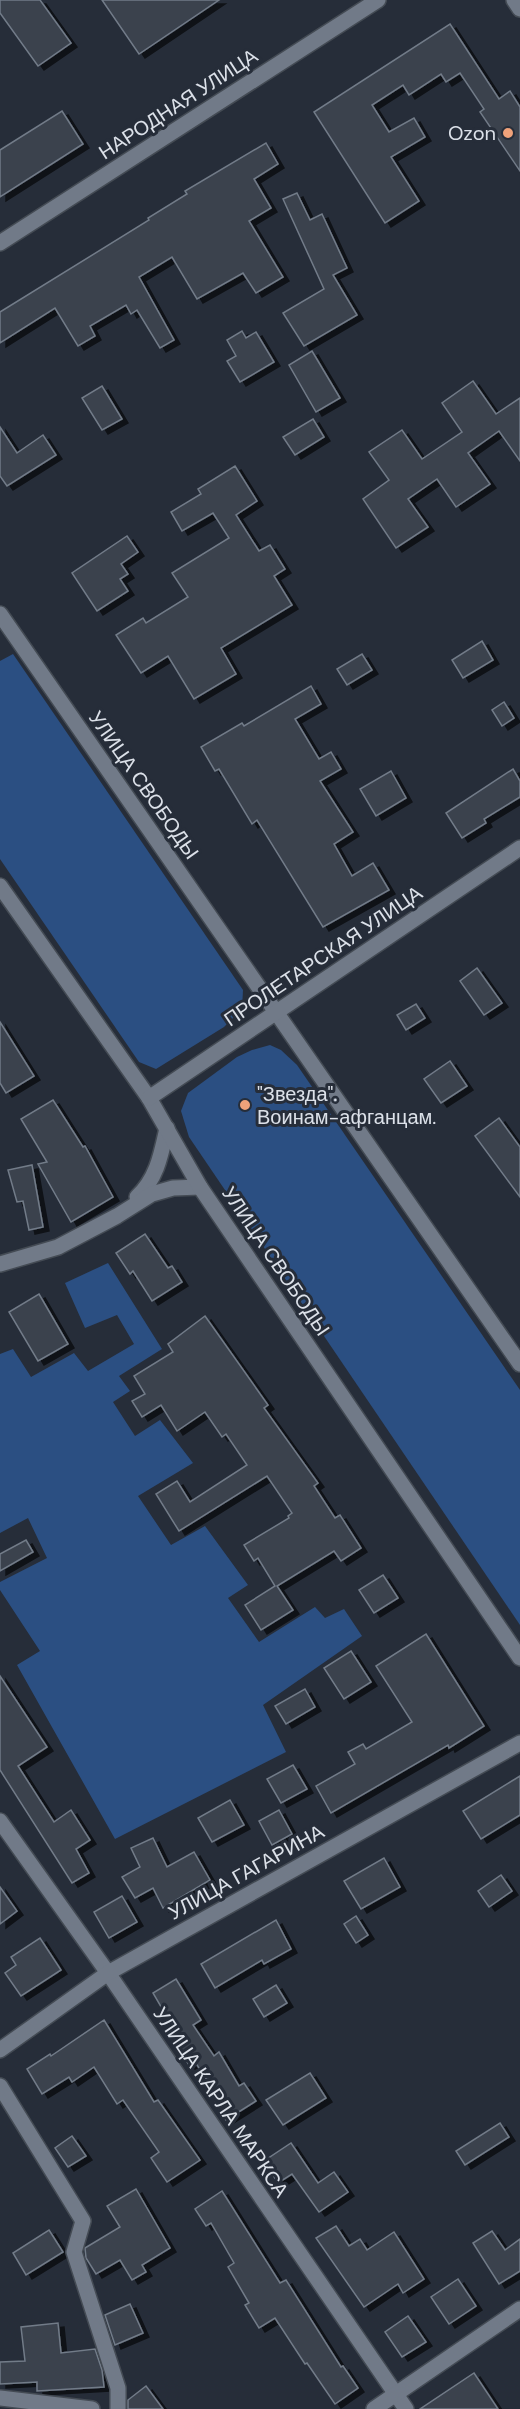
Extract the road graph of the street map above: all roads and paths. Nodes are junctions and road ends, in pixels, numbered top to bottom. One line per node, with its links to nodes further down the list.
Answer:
1 (378, 0): 4 (street, НАРОДНАЯ УЛИЦА)
2 (514, 0): 3 (street)
3 (520, 9)
4 (0, 243)
5 (0, 614): 8 (street, УЛИЦА СВОБОДЫ)
6 (520, 848): 8 (street, ПРОЛЕТАРСКАЯ УЛИЦА)
7 (0, 886): 9 (street, УЛИЦА СВОБОДЫ)
8 (277, 1013): 9 (street, ПРОЛЕТАРСКАЯ УЛИЦА); 14 (street, УЛИЦА СВОБОДЫ)
9 (149, 1098): 10 (street, УЛИЦА СВОБОДЫ)
10 (167, 1128): 11 (street, УЛИЦА СВОБОДЫ); 12 (street)
11 (200, 1187): 12 (street); 15 (street, УЛИЦА СВОБОДЫ)
12 (117, 1216): 13 (street)
13 (0, 1264)
14 (520, 1364)
15 (520, 1658)
16 (520, 1743): 18 (street, УЛИЦА ГАГАРИНА)
17 (0, 1821): 18 (street, УЛИЦА КАРЛА МАРКСА)
18 (108, 1973): 19 (street, УЛИЦА ГАГАРИНА); 22 (street, УЛИЦА КАРЛА МАРКСА)
19 (0, 2050)
20 (0, 2086): 25 (street)
21 (520, 2309): 22 (street)
22 (395, 2394): 26 (street); 27 (street, УЛИЦА КАРЛА МАРКСА)
23 (0, 2398): 24 (street)
24 (92, 2409)
25 (117, 2409)
26 (374, 2409)
27 (405, 2409)

